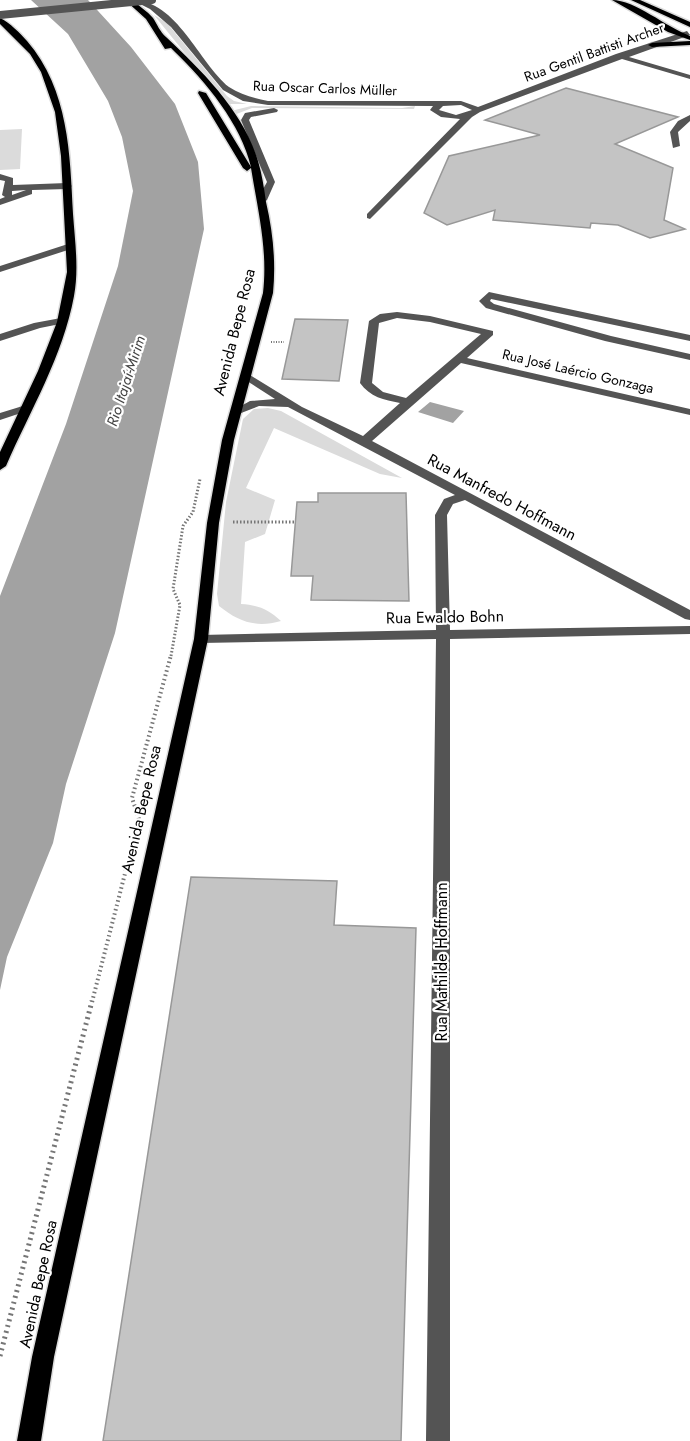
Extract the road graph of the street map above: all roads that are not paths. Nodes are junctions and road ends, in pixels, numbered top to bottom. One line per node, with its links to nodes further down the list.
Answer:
1 (128, 0): 11 (main road, Avenida Bepe Rosa)
2 (135, 0): 19 (street, Rua Oscar Carlos Müller)
3 (152, 0): 7 (street, bridge)
4 (615, 0): 6 (main road)
5 (634, 0): 10 (main road)
6 (639, 11): 9 (main road); 10 (main road)
7 (0, 15)
8 (0, 20): 31 (main road)
9 (659, 27): 10 (main road); 13 (main road)
10 (687, 33): 13 (street, Rua Gentil Battisti Archer)
11 (164, 39): 15 (main road, Avenida Bepe Rosa); 21 (main road, Avenida Bepe Rosa)
12 (690, 43): 13 (main road)
13 (648, 46): 14 (street, Rua Gentil Battisti Archer)
14 (619, 56): 16 (street); 18 (street, Rua Gentil Battisti Archer)
15 (190, 76)
16 (690, 77)
17 (197, 86): 27 (main road, Avenida Bepe Rosa)
18 (510, 98): 20 (street, Rua Gentil Battisti Archer); 23 (street, Rua Gentil Battisti Archer)
19 (412, 104): 21 (street, Rua Oscar Carlos Müller); 22 (street, Rua Oscar Carlos Müller)
20 (468, 104): 22 (street, Rua Gentil Battisti Archer); 23 (street)
21 (224, 106): 27 (main road); 30 (main road, Avenida Bepe Rosa)
22 (439, 108): 24 (street); 34 (street, Rua Oscar Carlos Müller)
23 (473, 113): 24 (street); 26 (street, Rua Gentil Battisti Archer)
24 (454, 117): 26 (street)
25 (690, 117): 28 (street)
26 (459, 125): 36 (street, Rua Gentil Battisti Archer)
27 (224, 128): 30 (main road, Avenida Bepe Rosa)
28 (676, 146)
29 (0, 177): 32 (street)
30 (258, 185): 34 (main road, Avenida Bepe Rosa)
31 (67, 186): 33 (street); 37 (main road)
32 (9, 188): 33 (street); 35 (street)
33 (40, 188): 35 (street)
34 (262, 200): 44 (main road, Avenida Bepe Rosa)
35 (2, 201)
36 (370, 216)
37 (70, 246): 38 (street); 39 (main road)
38 (0, 269)
39 (61, 321): 40 (street); 46 (main road)
40 (0, 338)
41 (690, 338): 42 (street)
42 (690, 357)
43 (459, 359): 45 (street); 45 (street); 49 (street, Rua José Laércio Gonzaga)
44 (246, 375): 47 (street, Rua Manfredo Hoffmann); 48 (main road, Avenida Bepe Rosa)
45 (408, 402): 51 (street)
46 (26, 408): 50 (street); 52 (main road)
47 (298, 409): 48 (street, Rua Manfredo Hoffmann); 51 (street, Rua Manfredo Hoffmann)
48 (236, 412): 57 (main road, Avenida Bepe Rosa)
49 (690, 412)
50 (0, 417)
51 (365, 442): 53 (street, Rua Manfredo Hoffmann)
52 (0, 466)
53 (465, 496): 54 (street, Rua Manfredo Hoffmann); 56 (street, Rua Mathilde Hoffmann)
54 (690, 616)
55 (690, 630): 56 (street, Rua Ewaldo Bohn)
56 (443, 636): 57 (street, Rua Ewaldo Bohn); 59 (street, Rua Mathilde Hoffmann)
57 (201, 639): 58 (main road, Avenida Bepe Rosa)
58 (29, 1441)
59 (438, 1441)

